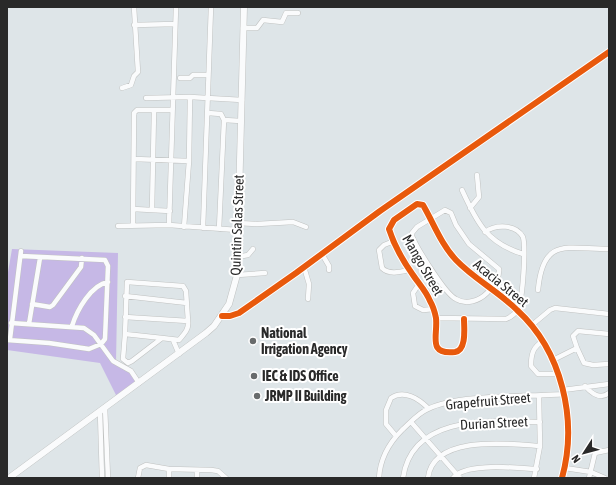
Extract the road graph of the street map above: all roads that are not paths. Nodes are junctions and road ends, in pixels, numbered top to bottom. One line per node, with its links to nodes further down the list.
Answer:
1 (134, 7): 7 (street)
2 (176, 7): 6 (street)
3 (210, 7): 10 (street)
4 (244, 7): 8 (main road, Quintin Salas Street)
5 (298, 13): 8 (street)
6 (175, 24): 7 (street); 13 (street)
7 (134, 25): 12 (street)
8 (243, 28): 17 (main road, Quintin Salas Street)
9 (609, 52): 49 (street)
10 (208, 75): 11 (street); 16 (street)
11 (180, 78)
12 (122, 88)
13 (173, 97): 14 (street); 15 (street); 19 (street)
14 (190, 97): 16 (street); 26 (street)
15 (146, 98)
16 (208, 98): 17 (street); 20 (street)
17 (242, 100): 22 (main road, Quintin Salas Street)
18 (154, 110): 19 (street); 23 (street); 24 (street)
19 (172, 110): 25 (street)
20 (208, 113): 21 (street); 41 (street)
21 (224, 120): 22 (street); 42 (street)
22 (241, 122): 35 (main road, Quintin Salas Street)
23 (134, 159): 24 (street); 31 (street)
24 (154, 159): 25 (street); 32 (street)
25 (170, 160): 26 (street); 33 (street)
26 (189, 161): 39 (street)
27 (477, 175): 30 (street)
28 (462, 190): 30 (street)
29 (422, 204): 34 (street, Acacia Street); 45 (street, Mango Street)
30 (470, 208): 44 (street)
31 (133, 209): 32 (street); 36 (street)
32 (152, 210): 33 (street)
33 (170, 211): 37 (street)
34 (430, 218): 62 (street, Acacia Street); 62 (street); 62 (street)
35 (238, 223): 40 (street); 43 (main road, Quintin Salas Street)
36 (133, 224): 37 (street); 38 (street)
37 (169, 225): 39 (street)
38 (118, 226)
39 (184, 227): 41 (street)
40 (306, 227)
41 (203, 228): 42 (street)
42 (219, 229): 43 (street)
43 (237, 230): 52 (main road, Quintin Salas Street)
44 (485, 232): 50 (street); 50 (street)
45 (394, 241): 57 (street, Mango Street); 57 (street)
46 (253, 249): 52 (street)
47 (609, 249): 63 (street)
48 (21, 251): 51 (street)
49 (322, 254): 55 (street); 56 (street)
50 (523, 254): 69 (street)
51 (21, 256): 53 (street); 76 (street)
52 (237, 257): 59 (main road, Quintin Salas Street)
53 (40, 258): 54 (street); 67 (street)
54 (82, 258): 60 (street); 67 (street)
55 (304, 267): 65 (street); 71 (street)
56 (330, 270)
57 (409, 270): 61 (street, Mango Street)
58 (265, 273): 59 (street)
59 (237, 275): 71 (main road, Quintin Salas Street)
60 (108, 282): 79 (street); 87 (street)
61 (419, 284): 68 (street, Mango Street); 68 (street)
62 (491, 288): 69 (street, Acacia Street)
63 (538, 290)
64 (125, 296): 66 (street); 66 (street); 72 (street)
65 (308, 299)
66 (187, 303): 75 (street)
67 (32, 304): 77 (street)
68 (434, 310): 73 (street, Mango Street)
69 (517, 310): 74 (street); 78 (street, Acacia Street)
70 (609, 314): 78 (street)
71 (222, 316): 89 (main road, Quintin Salas Street)
72 (125, 317): 75 (street); 80 (street)
73 (436, 318): 74 (street); 74 (street, Mango Street)
74 (464, 319)
75 (188, 321): 85 (street)
76 (11, 323): 77 (street); 83 (street)
77 (29, 324): 79 (street)
78 (532, 325): 86 (street, Acacia Street)
79 (72, 326): 87 (street)
80 (125, 334): 82 (street); 82 (street)
81 (609, 334): 88 (street)
82 (162, 338): 84 (street)
83 (8, 340): 87 (street)
84 (173, 340): 85 (street); 89 (street)
85 (178, 340): 89 (street)
86 (543, 341): 90 (street, Acacia Street); 92 (street)
87 (101, 344): 93 (street)
88 (577, 348): 90 (street); 91 (street)
89 (182, 352): 93 (main road, Quintin Salas Street)
90 (553, 360): 92 (street, Acacia Street)
91 (609, 364)
92 (558, 374): 96 (street, Acacia Street)
93 (139, 383): 100 (main road, Quintin Salas Street)
94 (609, 384): 95 (street, Grapefruit Street)
95 (585, 386): 96 (street, Grapefruit Street); 97 (street)
96 (563, 392): 98 (street, Grapefruit Street); 110 (street, Acacia Street)
97 (609, 393)
98 (539, 396): 99 (street, Grapefruit Street); 102 (street)
99 (428, 408): 101 (street, Grapefruit Street); 103 (street)
100 (102, 409): 105 (street); 106 (street); 116 (main road, Quintin Salas Street)
101 (411, 422): 103 (street, Grapefruit Street); 104 (street)
102 (540, 422): 104 (street, Durian Street); 107 (street)
103 (396, 436): 123 (street, Grapefruit Street)
104 (426, 439): 109 (street); 124 (street, Durian Street)
105 (100, 443): 106 (street); 118 (street)
106 (107, 443): 119 (street)
107 (540, 446): 109 (street); 112 (street)
108 (609, 450): 114 (street)
109 (441, 456): 115 (street); 125 (street)
110 (565, 468): 114 (street); 129 (street, Acacia Street)
111 (169, 469): 113 (street); 120 (street); 121 (street)
112 (537, 469): 115 (street); 128 (street)
113 (197, 471): 117 (street); 122 (street)
114 (591, 472): 130 (street); 131 (street)
115 (456, 474): 126 (street); 127 (street)
116 (11, 477)
117 (226, 477)
118 (102, 478)
119 (108, 478)
120 (138, 478)
121 (169, 478)
122 (197, 478)
123 (379, 478)
124 (403, 478)
125 (428, 478)
126 (453, 478)
127 (460, 478)
128 (534, 478)
129 (562, 478)
130 (589, 478)
131 (605, 478)

